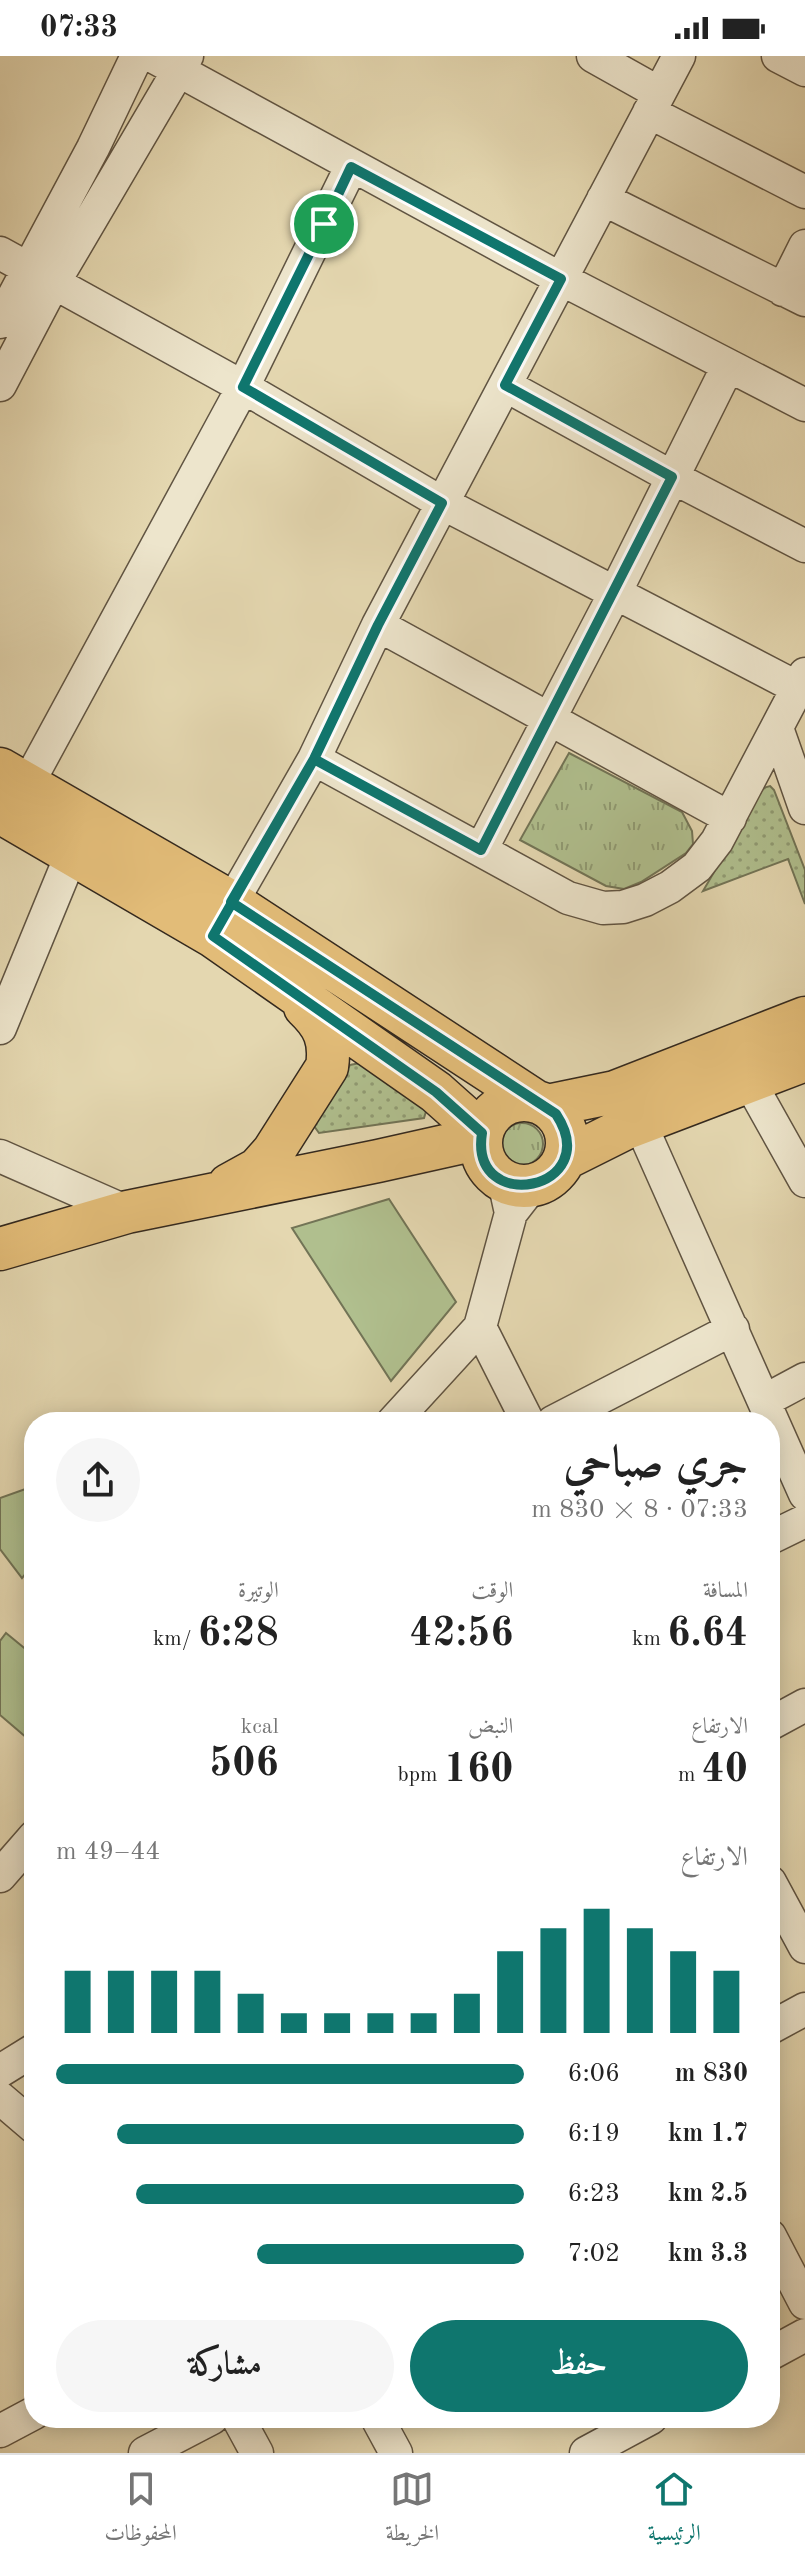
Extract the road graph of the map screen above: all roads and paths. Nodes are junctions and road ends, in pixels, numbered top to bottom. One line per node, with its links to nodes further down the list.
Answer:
1 (137, 56): 13 (street)
2 (593, 56): 7 (street)
3 (679, 56): 7 (street)
4 (778, 56): 6 (street)
5 (173, 61): 8 (street); 13 (street)
6 (805, 70)
7 (654, 103): 9 (street); 10 (street)
8 (351, 167): 14 (street); 20 (street)
9 (805, 192)
10 (603, 199): 14 (street); 15 (street)
11 (805, 246): 15 (street)
12 (0, 253): 13 (street)
13 (41, 277): 16 (street); 18 (street); 20 (street)
14 (561, 279): 17 (street); 19 (street)
15 (794, 295)
16 (0, 322)
17 (728, 366): 21 (street); 22 (street)
18 (0, 385)
19 (505, 385): 22 (street); 23 (street)
20 (243, 387): 23 (street); 31 (street)
21 (805, 405)
22 (672, 477): 24 (street); 25 (street)
23 (442, 503): 25 (street); 26 (street)
24 (805, 546)
25 (616, 591): 27 (street); 28 (street)
26 (378, 625): 28 (street); 30 (street)
27 (803, 683): 29 (street)
28 (549, 719): 33 (street); 34 (street)
29 (777, 728): 32 (street); 33 (street)
30 (314, 759): 34 (street); 36 (street)
31 (9, 789): 35 (main road); 36 (main road)
32 (805, 808)
33 (730, 818): 34 (street)
34 (481, 850)
35 (72, 853): 36 (main road); 39 (street)
36 (222, 919): 37 (main road); 42 (main road)
37 (268, 974): 46 (main road); 48 (main road)
38 (805, 1018): 42 (main road)
39 (0, 1028)
40 (805, 1060): 41 (main road)
41 (749, 1081): 43 (main road); 47 (street)
42 (541, 1104): 45 (main road); 46 (main road)
43 (640, 1123): 45 (main road); 52 (street)
44 (0, 1156): 49 (street)
45 (564, 1159): 46 (main road)
46 (501, 1170): 48 (main road); 51 (street)
47 (805, 1181)
48 (210, 1193): 49 (main road)
49 (127, 1212): 50 (main road)
50 (0, 1249)
51 (480, 1327): 55 (street); 56 (street)
52 (733, 1329): 54 (street); 57 (street)
53 (805, 1379): 54 (street)
54 (764, 1401): 58 (street)
55 (402, 1412)
56 (523, 1412)
57 (572, 1412)
58 (769, 1412)
59 (780, 1437): 60 (street)
60 (805, 1494)
61 (805, 1521): 62 (street)
62 (780, 1533)
63 (805, 1705): 64 (street)
64 (780, 1719)
65 (24, 1848): 66 (street)
66 (0, 1876)
67 (780, 1901): 68 (street)
68 (805, 1947)
69 (805, 2009): 70 (street)
70 (780, 2023)
71 (24, 2056): 72 (street)
72 (0, 2071)
73 (0, 2098): 74 (street)
74 (24, 2118)
75 (780, 2255): 76 (street)
76 (805, 2303)
77 (805, 2335): 78 (street)
78 (780, 2349)
79 (24, 2418): 84 (street)
80 (193, 2428): 86 (street)
81 (243, 2428): 87 (street)
82 (382, 2428): 88 (street)
83 (632, 2428): 85 (street)
84 (0, 2431)
85 (591, 2452)
86 (145, 2453)
87 (257, 2453)
88 (396, 2453)

